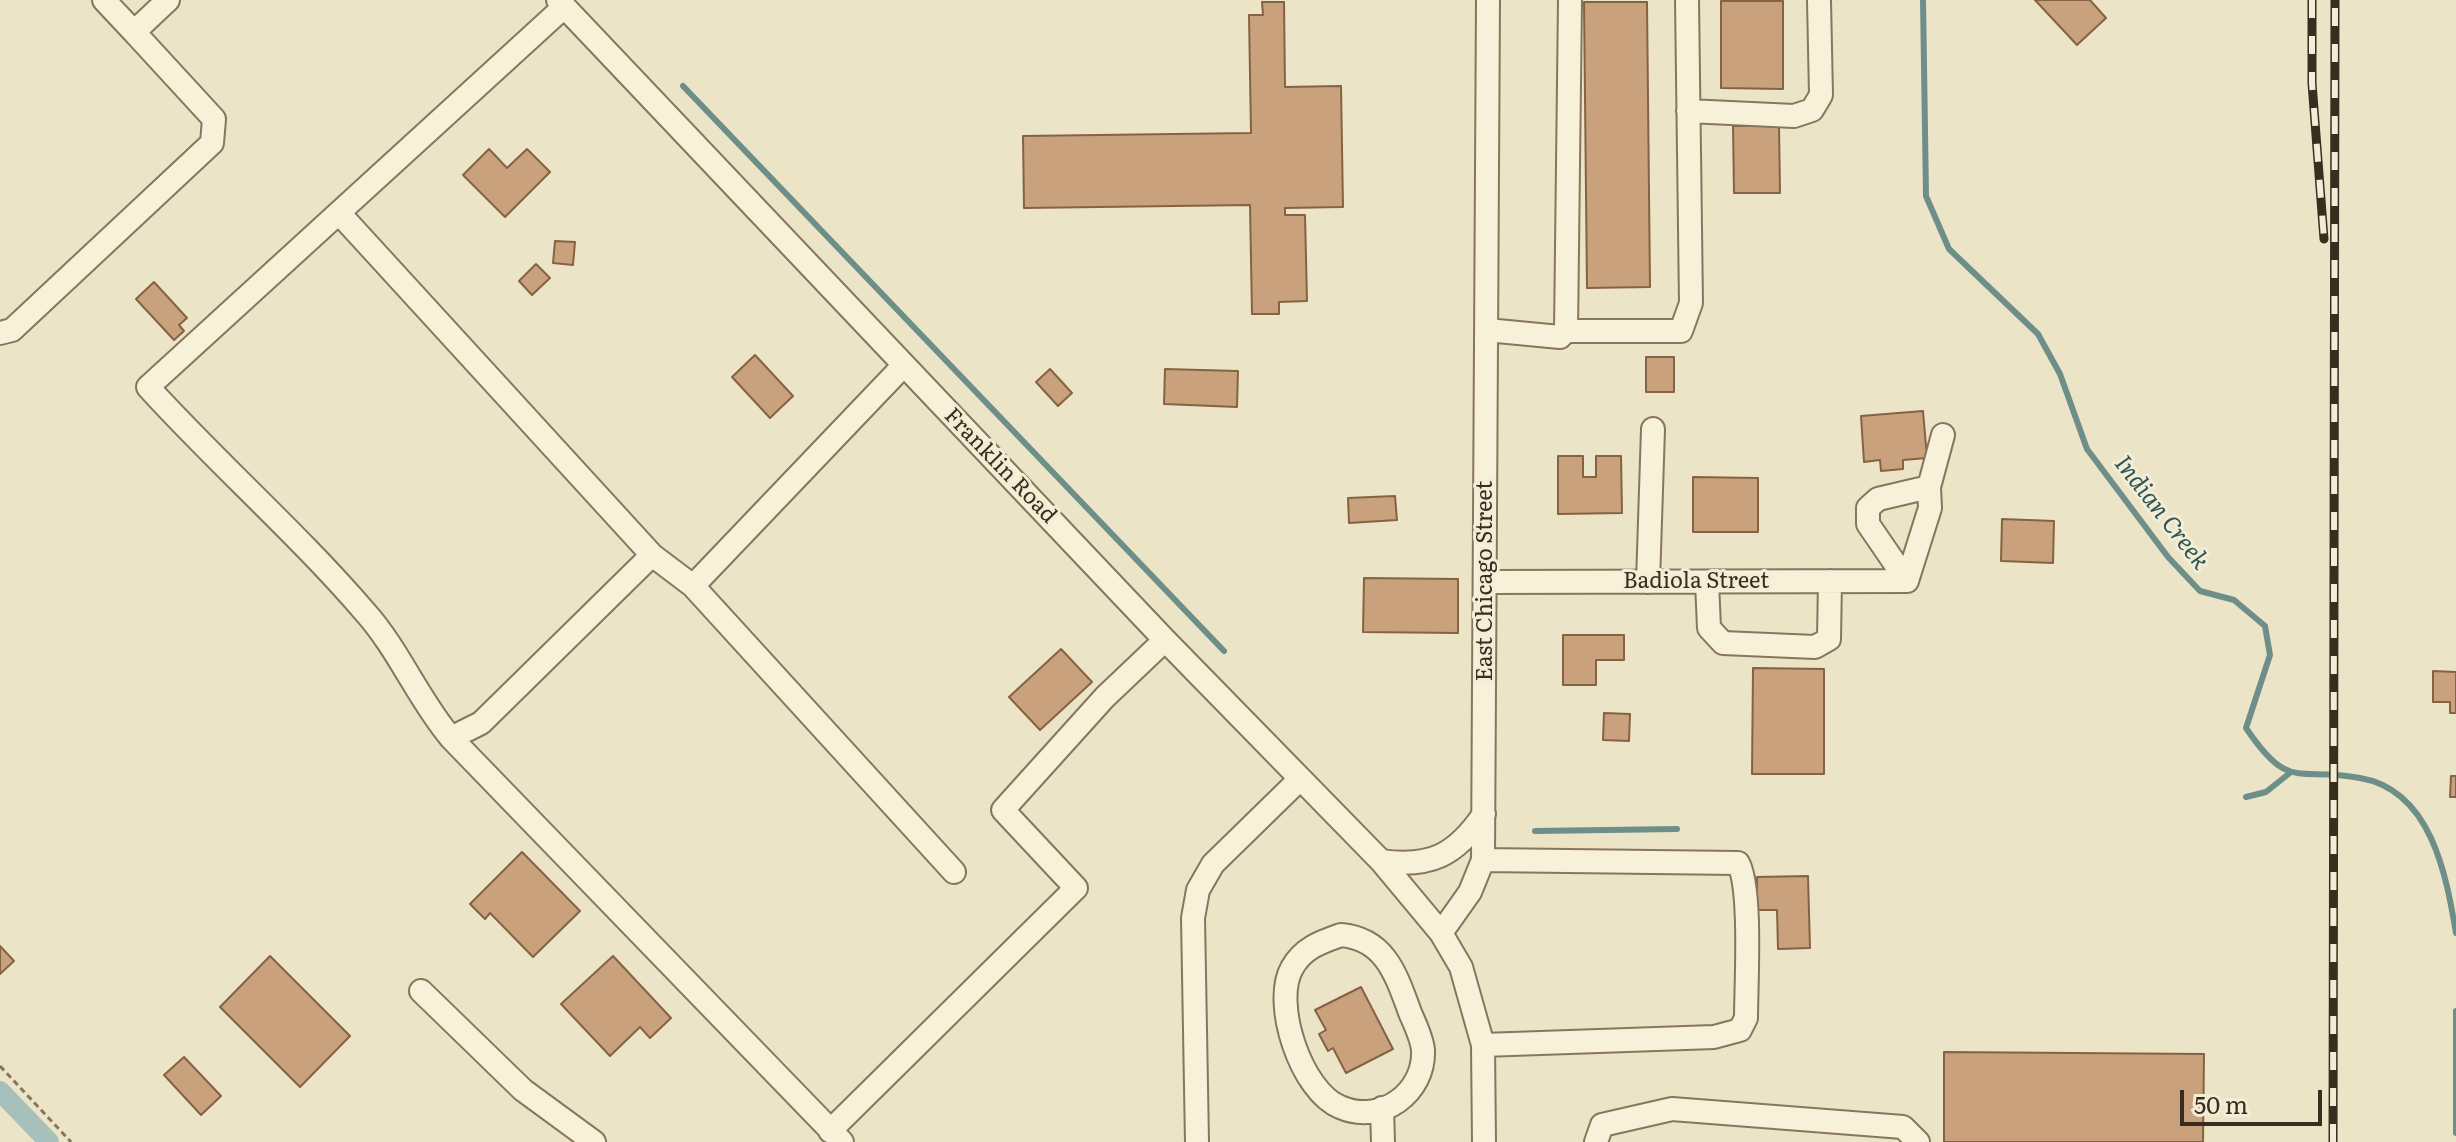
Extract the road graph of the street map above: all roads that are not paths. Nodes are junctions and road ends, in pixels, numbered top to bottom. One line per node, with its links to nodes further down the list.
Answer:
1 (104, 0): 8 (street)
2 (168, 0): 8 (street)
3 (1488, 0): 11 (street, East Chicago Street)
4 (1570, 0): 12 (street)
5 (1687, 0): 9 (street)
6 (1819, 0): 9 (street)
7 (561, 4): 10 (street); 14 (street, Franklin Road)
8 (134, 32): 13 (street)
9 (1688, 111): 12 (street)
10 (339, 213): 18 (street); 26 (street)
11 (1487, 330): 12 (street); 21 (street, East Chicago Street)
12 (1566, 331)
13 (0, 333)
14 (904, 365): 24 (street); 25 (street, Franklin Road)
15 (1653, 429): 22 (street)
16 (1943, 435): 17 (street)
17 (1929, 487): 20 (street); 20 (street)
18 (652, 555): 24 (street); 26 (street)
19 (1830, 581): 20 (street, Badiola Street); 23 (street, Badiola Street); 23 (street)
20 (1907, 581)
21 (1486, 582): 22 (street, Badiola Street); 28 (street, East Chicago Street)
22 (1648, 582): 23 (street, Badiola Street)
23 (1707, 582)
24 (693, 586): 31 (street)
25 (1165, 640): 27 (street, Franklin Road); 36 (street)
26 (451, 738): 36 (street)
27 (1300, 779): 30 (street, Franklin Road); 38 (street)
28 (1485, 813): 29 (street, East Chicago Street); 30 (street)
29 (1483, 860): 32 (street, East Chicago Street); 34 (street)
30 (1381, 861): 32 (street, Franklin Road)
31 (954, 872)
32 (1441, 933): 34 (street)
33 (421, 991): 37 (street)
34 (1483, 1045): 40 (street)
35 (1382, 1108): 35 (street); 39 (street)
36 (836, 1136)
37 (594, 1142)
38 (1197, 1142)
39 (1383, 1142)
40 (1484, 1142)
41 (1596, 1142): 42 (street)
42 (1918, 1142)

